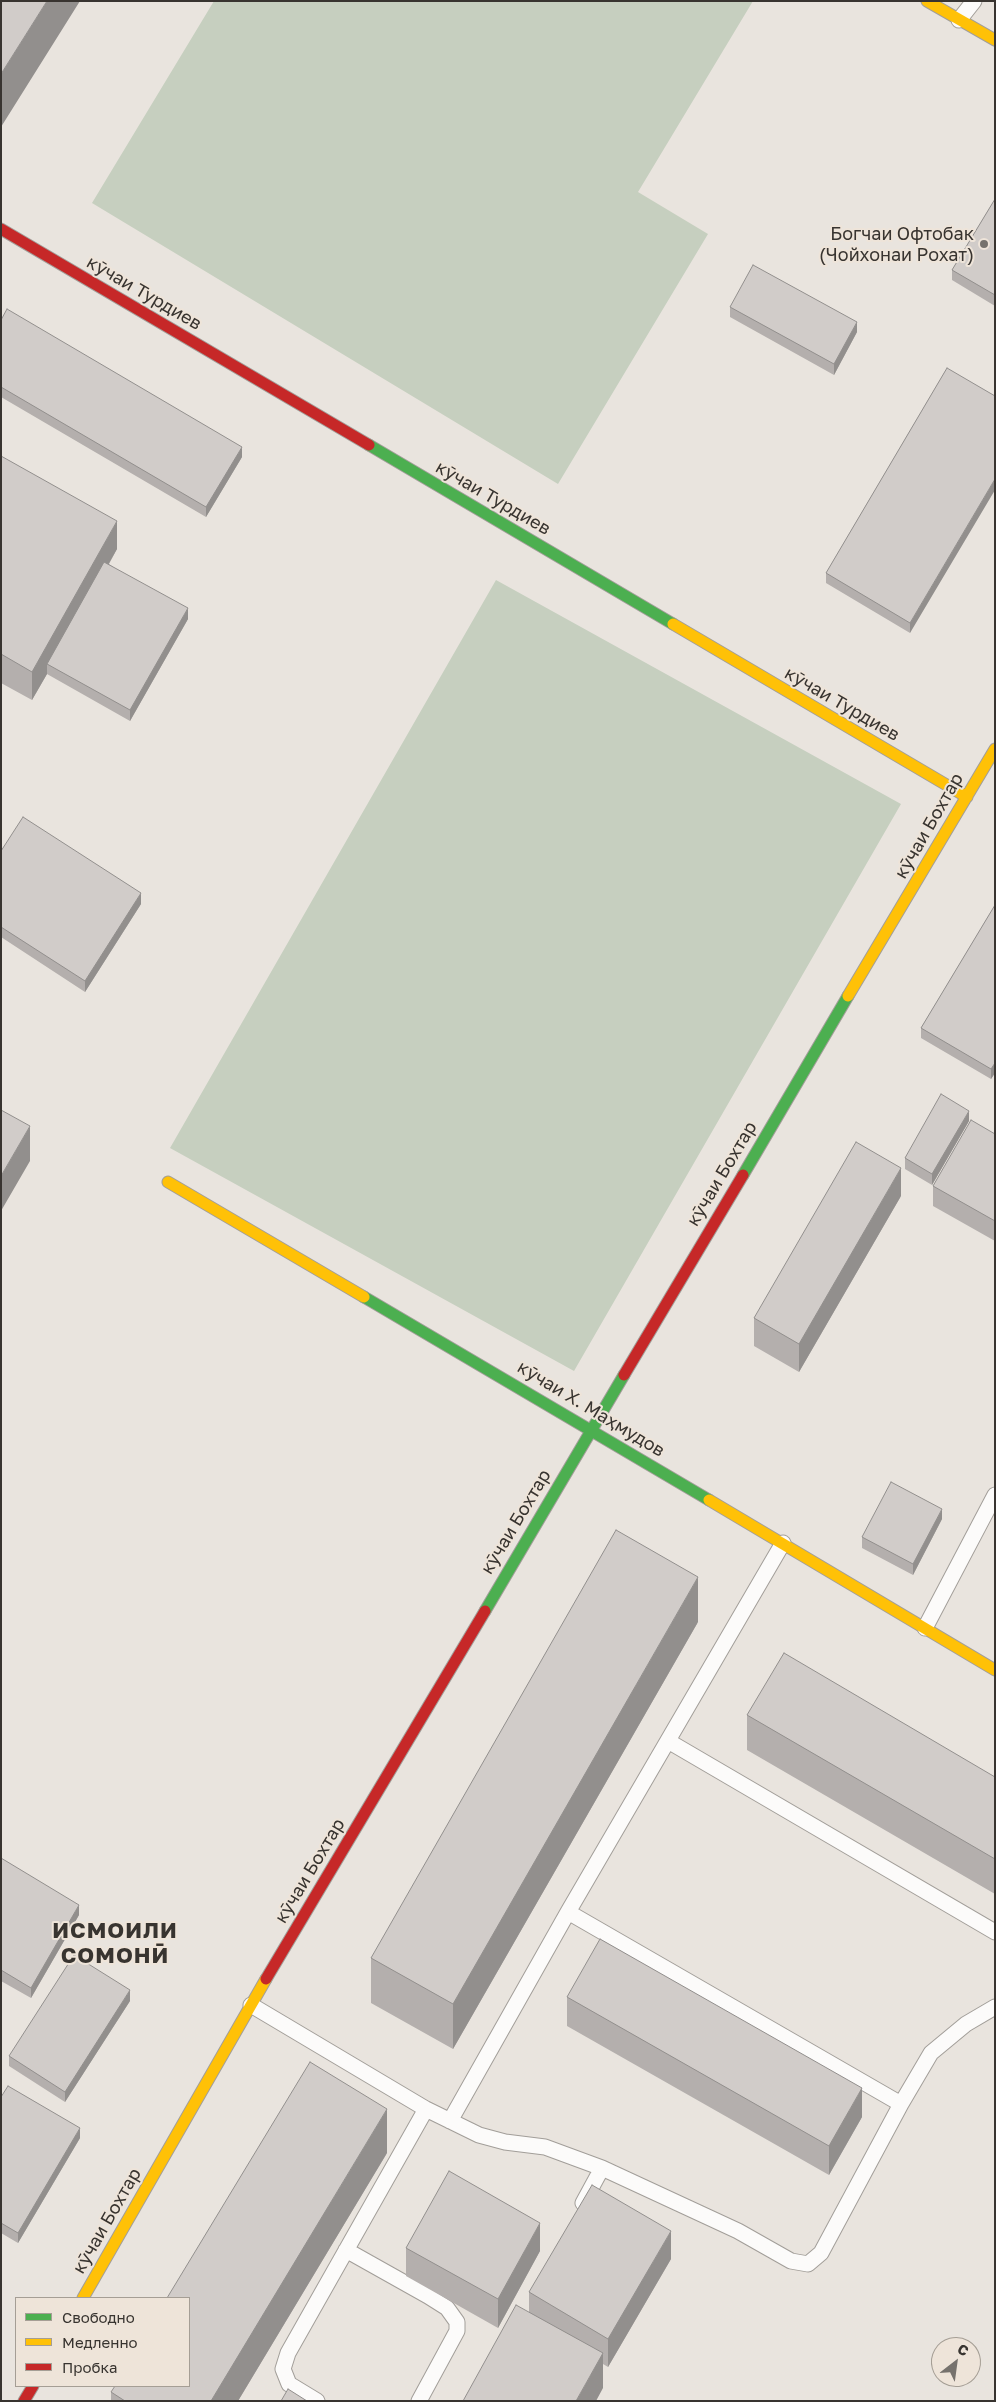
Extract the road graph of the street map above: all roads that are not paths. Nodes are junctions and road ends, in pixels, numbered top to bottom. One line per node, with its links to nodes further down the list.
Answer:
1 (927, 1): 3 (street)
2 (974, 1): 3 (lane)
3 (959, 20): 4 (street)
4 (995, 40)
5 (1, 229): 7 (street, кӯчаи Турдиев)
6 (995, 749): 7 (street, кӯчаи Бохтар)
7 (967, 797): 9 (street, кӯчаи Бохтар)
8 (168, 1182): 9 (street, кӯчаи Х. Маҳмудов)
9 (591, 1429): 11 (street, кӯчаи Х. Маҳмудов); 17 (street, кӯчаи Бохтар)
10 (995, 1496): 12 (lane)
11 (783, 1543): 12 (street, кӯчаи Х. Маҳмудов); 14 (lane)
12 (925, 1628): 13 (street, кӯчаи Х. Маҳмудов)
13 (995, 1670)
14 (668, 1740): 15 (lane); 16 (lane)
15 (568, 1912): 19 (lane); 21 (lane)
16 (995, 1932)
17 (251, 2005): 20 (lane); 25 (street, кӯчаи Бохтар)
18 (995, 2007): 19 (lane)
19 (901, 2104): 22 (lane)
20 (426, 2108): 21 (lane); 24 (lane)
21 (450, 2121): 22 (lane)
22 (602, 2168): 23 (lane)
23 (578, 2212)
24 (346, 2250): 28 (lane); 29 (lane)
25 (84, 2297)
26 (32, 2387): 27 (street)
27 (24, 2401)
28 (317, 2401)
29 (419, 2401)

